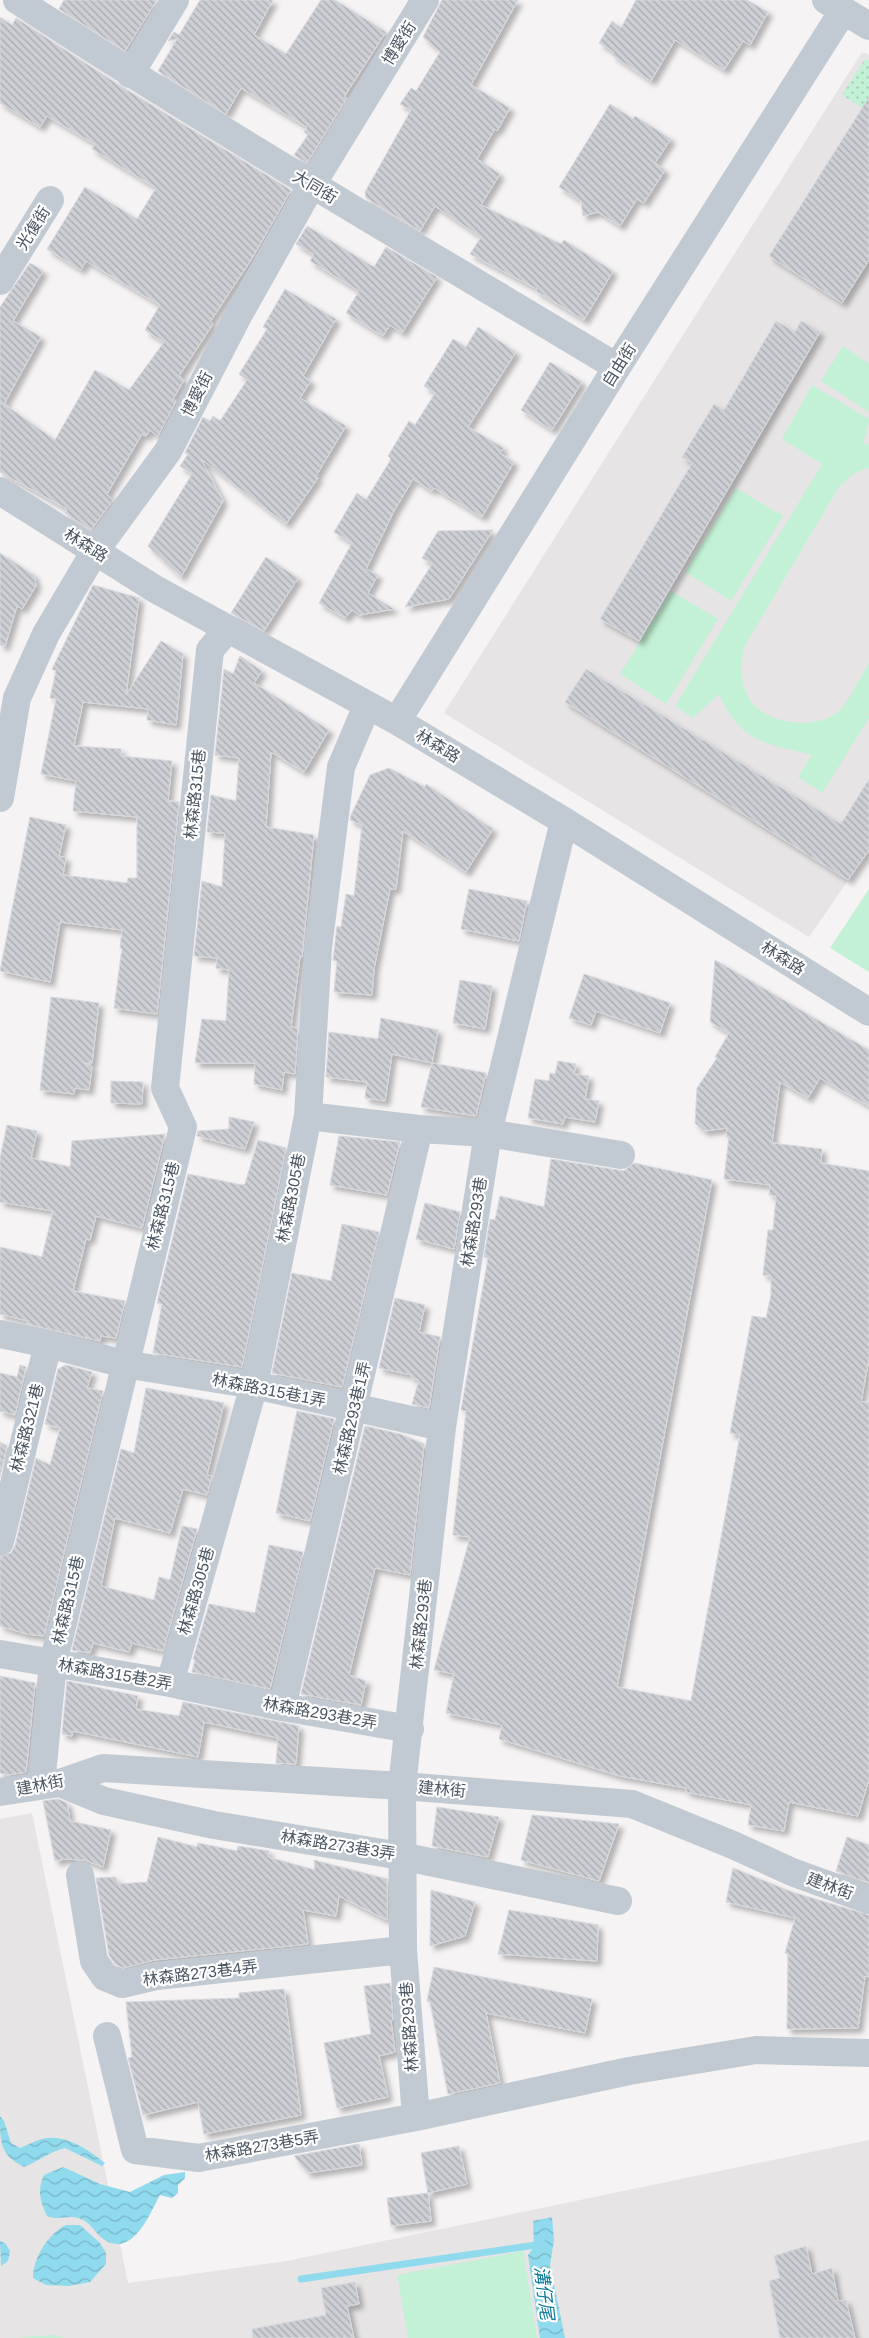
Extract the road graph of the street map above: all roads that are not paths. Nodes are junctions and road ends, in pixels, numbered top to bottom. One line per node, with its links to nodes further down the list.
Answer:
1 (17, 0): 7 (street, 大同街)
2 (175, 0): 7 (street)
3 (425, 0): 8 (street, 博愛街)
4 (869, 2): 5 (street)
5 (837, 4): 6 (street); 11 (street, 自由街)
6 (869, 26)
7 (130, 74): 8 (street, 大同街)
8 (311, 186): 11 (street, 大同街); 13 (street, 博愛街)
9 (50, 200): 10 (street, 光復街)
10 (0, 281)
11 (618, 367): 17 (street, 自由街)
12 (0, 491): 13 (street, 林森路)
13 (95, 550): 14 (street, 林森路); 15 (street, 博愛街)
14 (228, 629): 16 (street, 林森路); 27 (street, 林森路315巷)
15 (9, 695): 18 (street, 博愛街)
16 (367, 706): 17 (street, 林森路); 21 (street, 林森路305巷)
17 (397, 721): 19 (street, 林森路)
18 (0, 798)
19 (564, 821): 20 (street, 林森路); 23 (street, 林森路293巷)
20 (869, 1012)
21 (308, 1116): 22 (street); 28 (street, 林森路305巷)
22 (419, 1129): 23 (street); 29 (street, 林森路293巷1弄)
23 (488, 1133): 24 (street); 30 (street, 林森路293巷)
24 (621, 1155)
25 (0, 1334): 26 (street)
26 (48, 1344): 27 (street); 31 (street, 林森路321巷)
27 (124, 1364): 28 (street, 林森路315巷1弄); 33 (street, 林森路315巷)
28 (254, 1385): 29 (street, 林森路315巷1弄); 34 (street, 林森路305巷)
29 (355, 1407): 30 (street, 林森路315巷1弄); 36 (street, 林森路293巷1弄)
30 (442, 1427): 37 (street, 林森路293巷)
31 (0, 1542)
32 (0, 1654): 33 (street, 林森路315巷2弄)
33 (53, 1664): 34 (street, 林森路315巷2弄); 38 (street, 林森路315巷)
34 (170, 1683): 35 (street, 林森路315巷2弄)
35 (229, 1696): 36 (street, 林森路293巷2弄)
36 (282, 1707): 37 (street, 林森路293巷2弄)
37 (410, 1729): 39 (street, 林森路293巷)
38 (50, 1784): 39 (street, 建林街); 40 (street, 建林街); 41 (street, 林森路273巷3弄)
39 (402, 1786): 41 (street, 林森路293巷); 43 (street, 建林街)
40 (0, 1792)
41 (401, 1856): 44 (street, 林森路273巷3弄); 45 (street, 林森路293巷)
42 (80, 1875): 45 (street, 林森路273巷4弄)
43 (869, 1900)
44 (618, 1901)
45 (403, 1950): 48 (street, 林森路293巷)
46 (107, 2036): 48 (street, 林森路273巷5弄)
47 (869, 2053): 48 (street)
48 (416, 2118)

